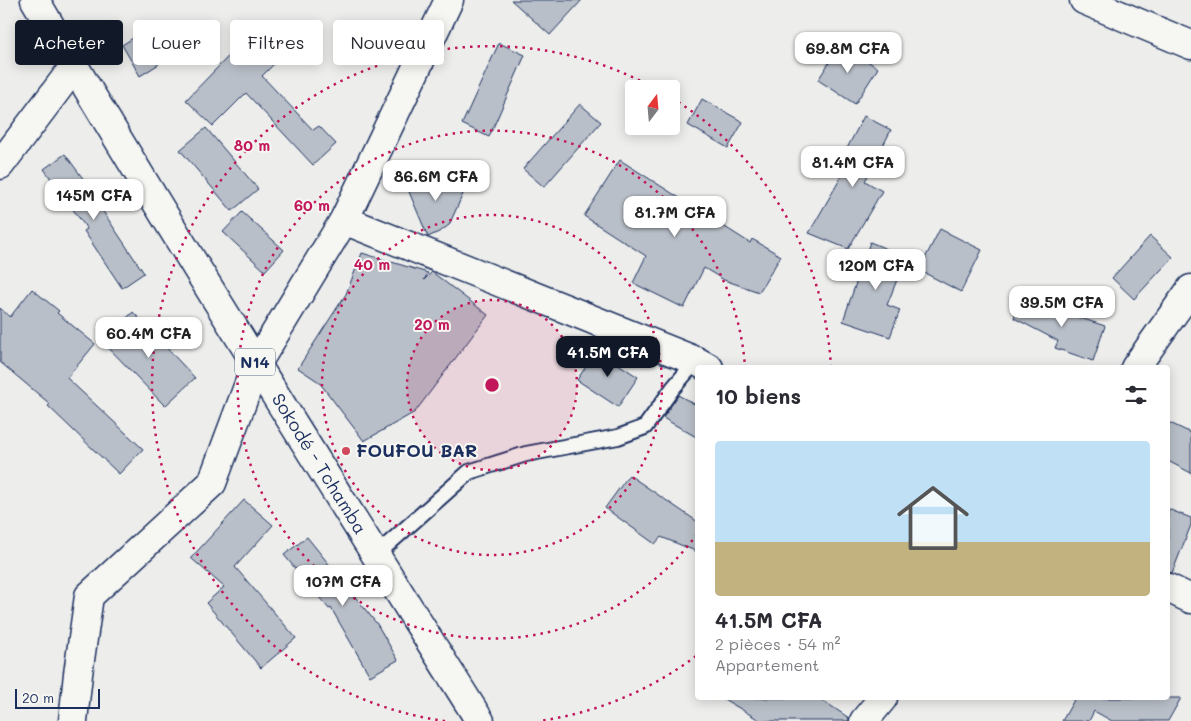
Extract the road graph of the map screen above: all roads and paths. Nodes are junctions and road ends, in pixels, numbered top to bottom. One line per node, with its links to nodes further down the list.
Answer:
1 (35, 0): 5 (street, Sokodé - Tchamba / N14)
2 (449, 0): 7 (street)
3 (1084, 0): 4 (street)
4 (1191, 45)
5 (74, 67): 6 (street); 10 (street, Sokodé - Tchamba / N14)
6 (0, 164)
7 (344, 220): 9 (street); 10 (street)
8 (1191, 289): 11 (street)
9 (702, 364)
10 (256, 365): 13 (street, Sokodé - Tchamba / N14); 17 (street)
11 (1137, 365)
12 (695, 370): 13 (lane)
13 (376, 555): 18 (street, Sokodé - Tchamba / N14)
14 (1170, 589): 15 (street)
15 (1191, 599)
16 (881, 700): 19 (street)
17 (73, 721)
18 (480, 721)
19 (864, 721)

